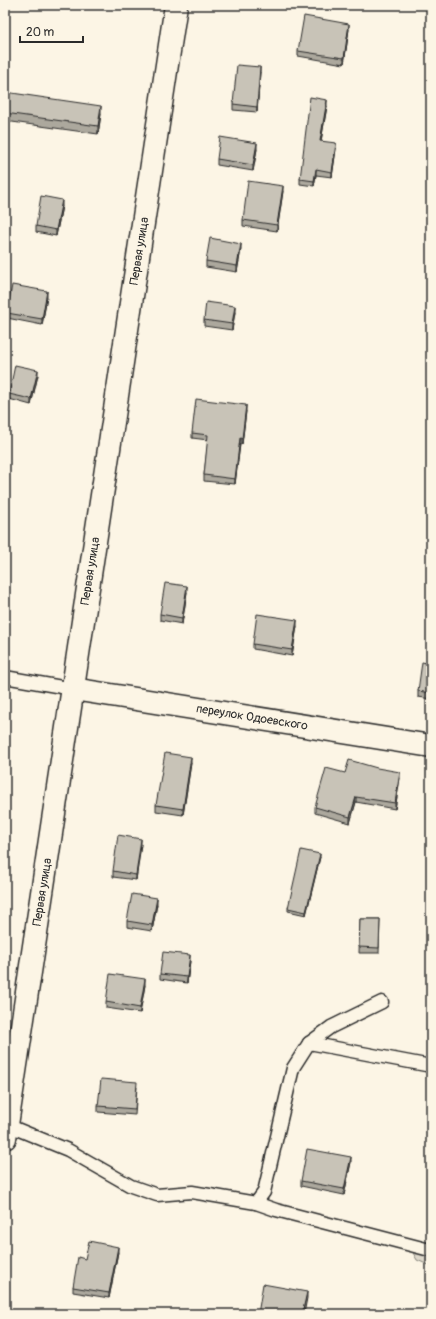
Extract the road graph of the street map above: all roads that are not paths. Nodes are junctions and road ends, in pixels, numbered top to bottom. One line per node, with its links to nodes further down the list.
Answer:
1 (176, 5): 3 (street, Первая улица)
2 (5, 678): 3 (lane)
3 (73, 689): 4 (street, переулок Одоевского); 8 (street, Первая улица)
4 (431, 746)
5 (382, 1002): 6 (lane)
6 (309, 1043): 7 (lane); 9 (lane)
7 (431, 1066)
8 (6, 1131): 9 (lane)
9 (256, 1203): 10 (lane)
10 (426, 1248)

